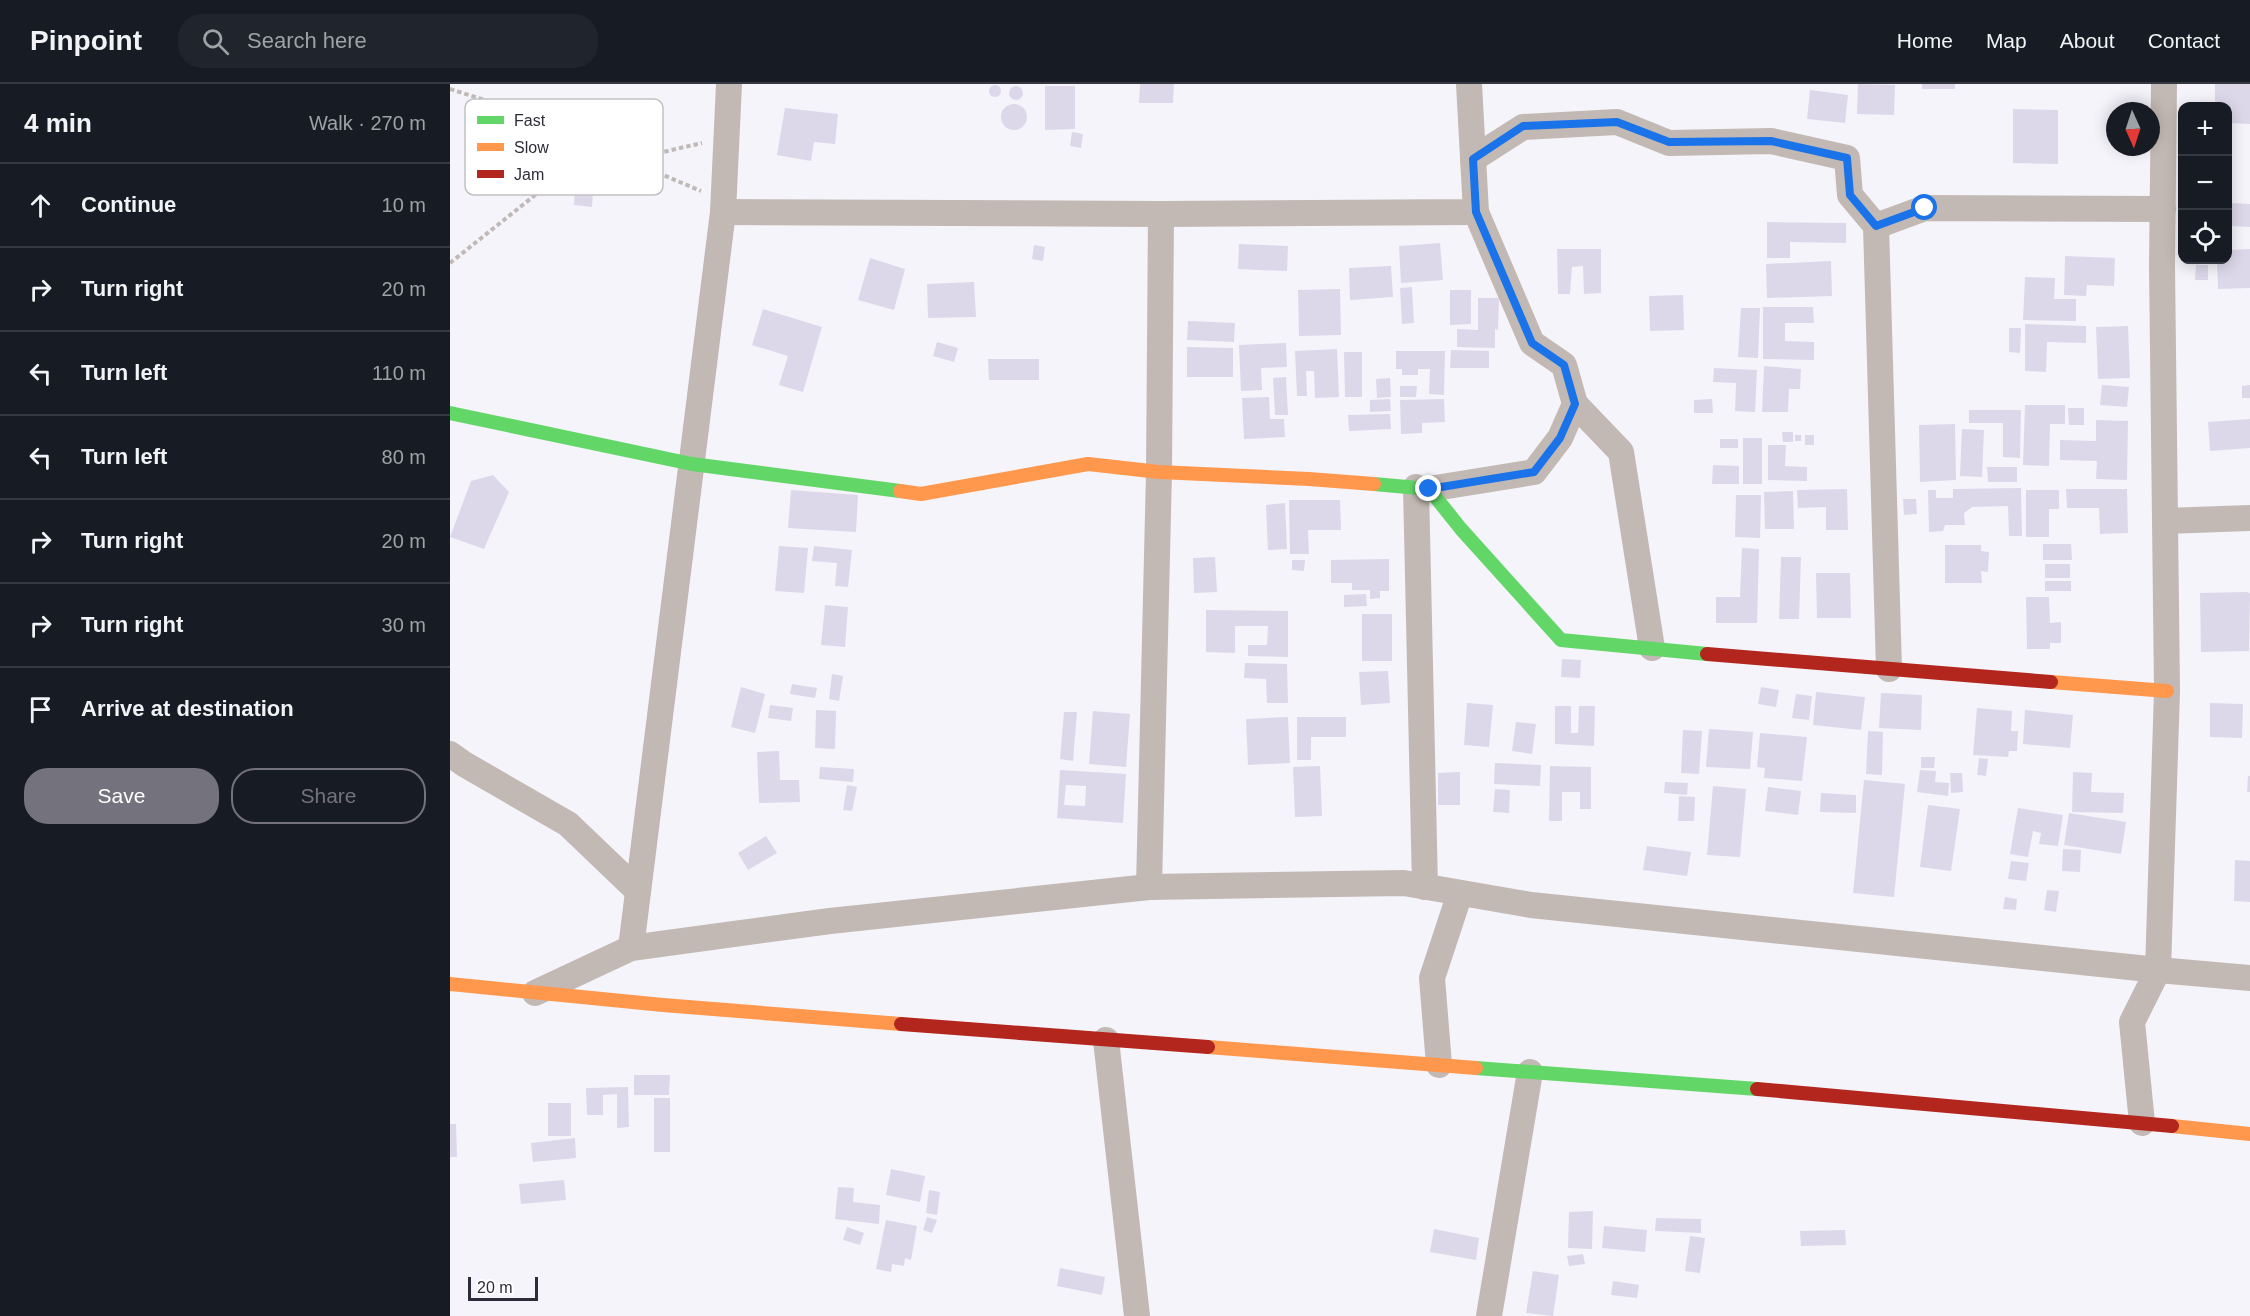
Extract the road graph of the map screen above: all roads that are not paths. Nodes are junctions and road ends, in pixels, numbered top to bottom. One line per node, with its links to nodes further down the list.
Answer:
1 (729, 84): 5 (street)
2 (1469, 84): 4 (street)
3 (2164, 84): 6 (street)
4 (1473, 159): 7 (street); 9 (street)
5 (724, 206): 8 (street); 12 (street)
6 (2163, 208): 9 (street); 16 (street)
7 (1476, 212): 8 (street); 10 (street)
8 (1161, 214): 13 (street)
9 (1876, 226): 18 (street)
10 (1575, 404): 14 (street); 17 (street)
11 (450, 413): 12 (main road)
12 (692, 464): 13 (main road); 23 (street)
13 (1159, 472): 14 (main road); 21 (street)
14 (1423, 488): 17 (main road); 22 (street)
15 (2250, 518): 16 (street)
16 (2165, 521): 19 (street)
17 (1652, 648): 18 (main road)
18 (1889, 669): 19 (main road)
19 (2167, 691): 26 (street)
20 (450, 754): 23 (street)
21 (1149, 887): 22 (street); 25 (street)
22 (1425, 887): 24 (street)
23 (638, 891): 25 (street)
24 (1460, 892): 26 (street); 31 (street)
25 (631, 948): 29 (street)
26 (2158, 970): 27 (street); 33 (street)
27 (2250, 978)
28 (450, 984): 29 (main road)
29 (535, 993): 30 (main road)
30 (1106, 1040): 31 (main road); 35 (street)
31 (1439, 1065): 32 (main road)
32 (1530, 1072): 33 (main road); 36 (street)
33 (2142, 1123): 34 (main road)
34 (2250, 1134)
35 (1137, 1316)
36 (1489, 1316)

